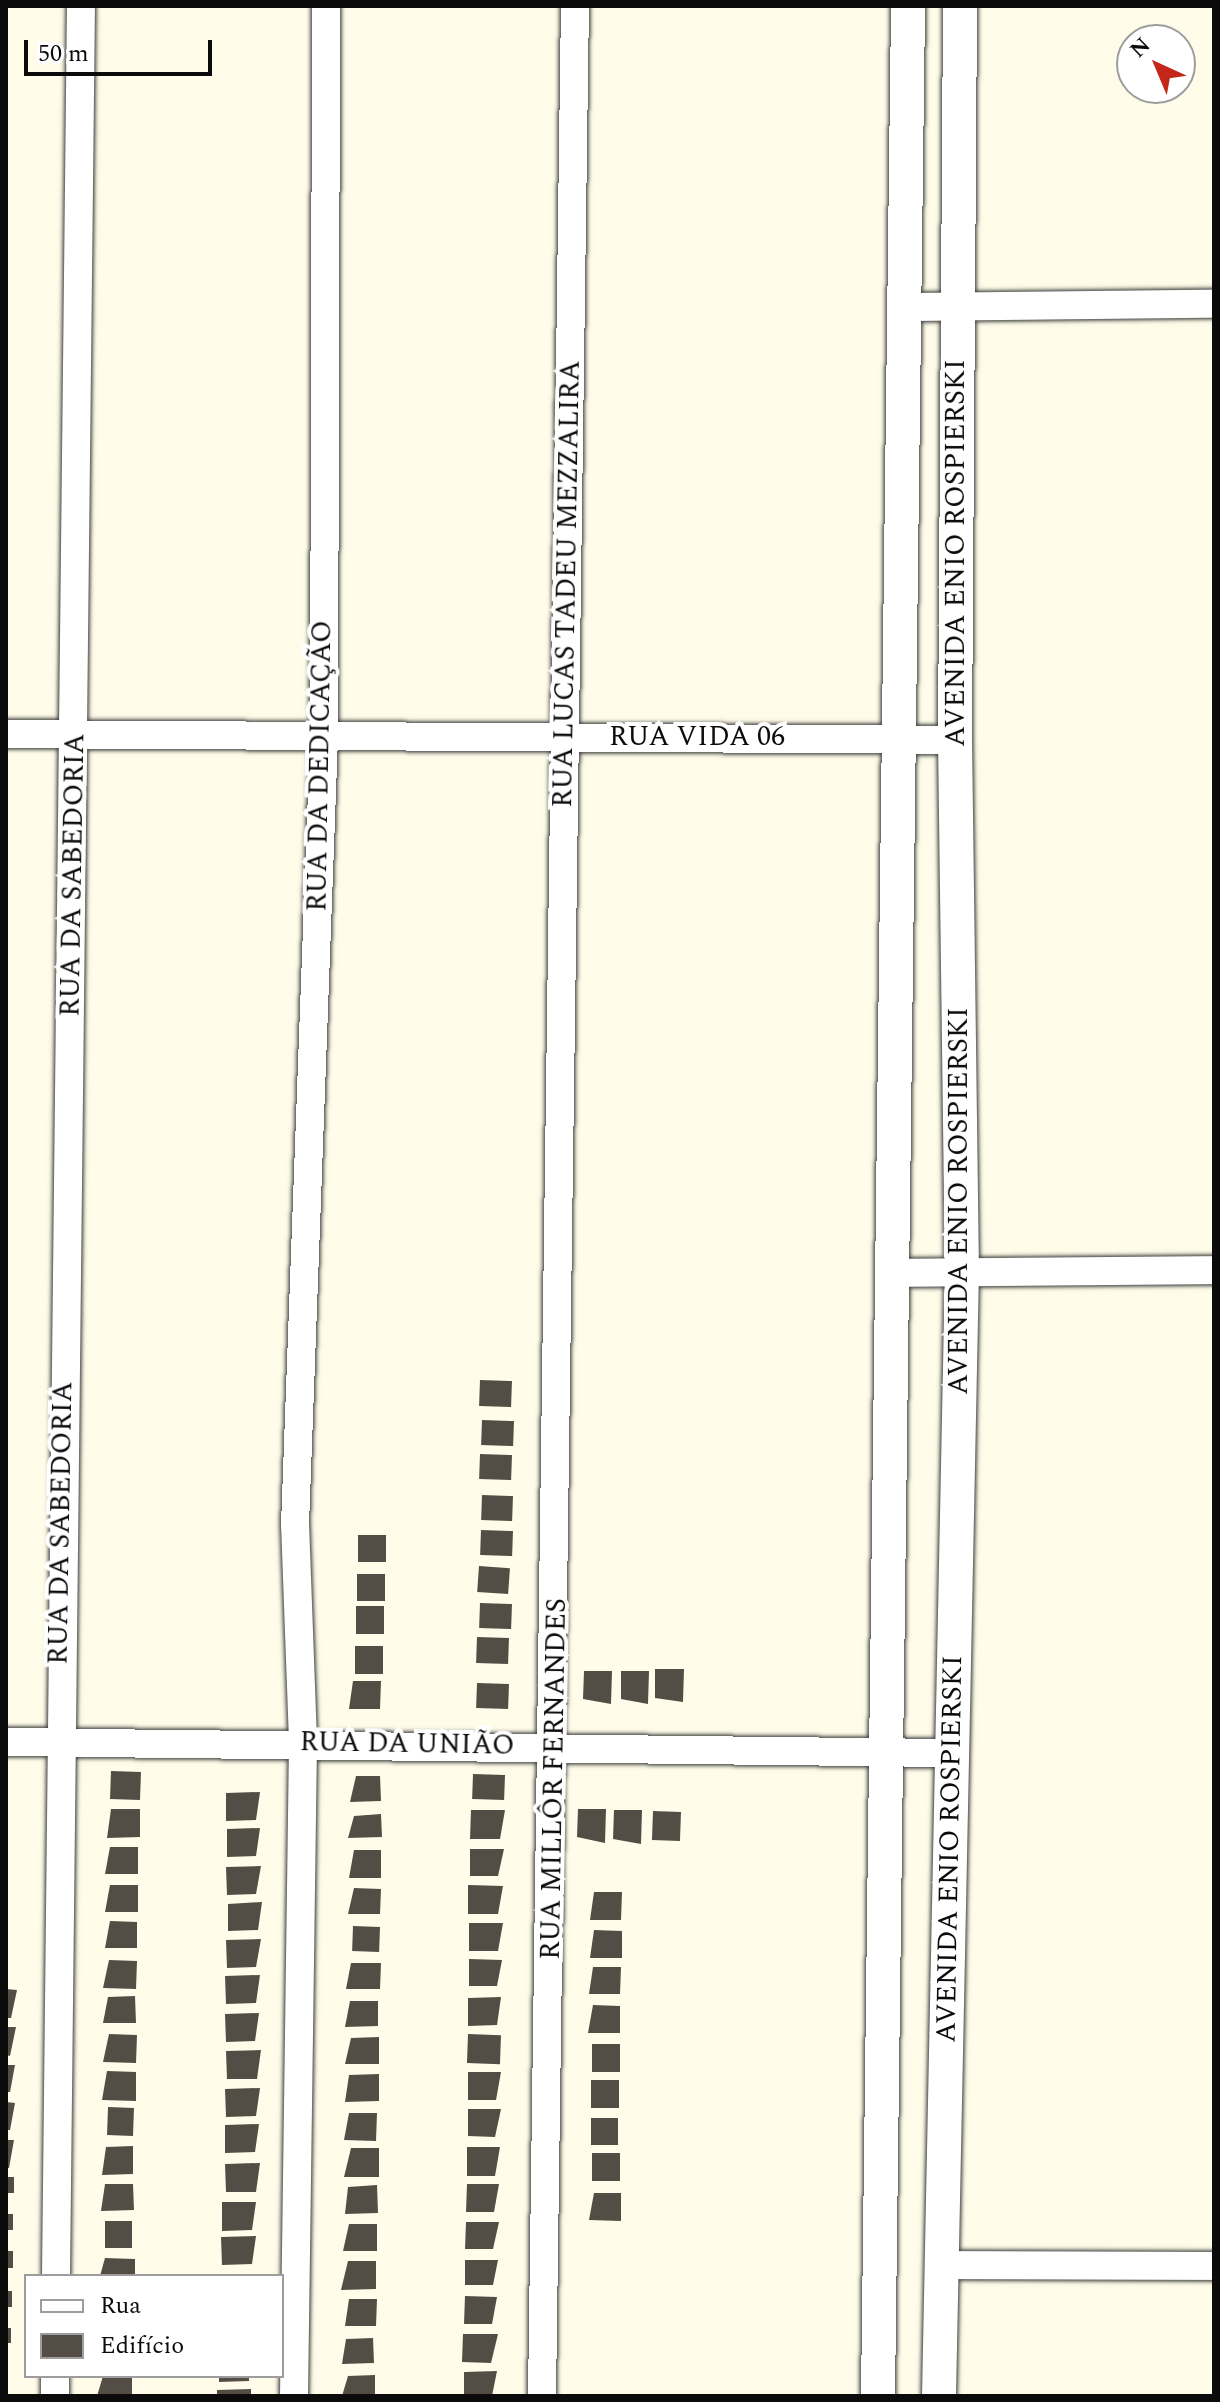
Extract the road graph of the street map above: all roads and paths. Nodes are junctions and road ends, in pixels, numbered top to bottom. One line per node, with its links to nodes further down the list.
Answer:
1 (81, 6): 10 (street, RUA DA SABEDORIA)
2 (326, 6): 12 (street, RUA DA DEDICAÇÃO)
3 (575, 6): 11 (street, RUA LUCAS TADEU MEZZALIRA)
4 (908, 6): 8 (street, AVENIDA ENIO ROSPIERSKI)
5 (960, 6): 7 (street, AVENIDA ENIO ROSPIERSKI)
6 (1214, 304): 7 (street)
7 (957, 305): 8 (street); 14 (street, AVENIDA ENIO ROSPIERSKI)
8 (904, 307): 13 (street, AVENIDA ENIO ROSPIERSKI)
9 (6, 734): 10 (street, RUA VIDA 06)
10 (76, 737): 12 (street, RUA VIDA 06); 21 (street, RUA DA SABEDORIA)
11 (565, 737): 12 (street, RUA VIDA 06); 13 (street, RUA VIDA 06); 15 (street, RUA LUCAS TADEU MEZZALIRA)
12 (324, 738): 19 (street, RUA DA DEDICAÇÃO)
13 (896, 738): 14 (street, RUA VIDA 06); 17 (street, AVENIDA ENIO ROSPIERSKI)
14 (955, 740): 18 (street, AVENIDA ENIO ROSPIERSKI)
15 (561, 1162): 22 (street, RUA MILLÔR FERNANDES)
16 (1214, 1270): 18 (street)
17 (894, 1273): 18 (street); 23 (street, AVENIDA ENIO ROSPIERSKI)
18 (962, 1273): 24 (street, AVENIDA ENIO ROSPIERSKI)
19 (303, 1741): 21 (street, RUA DA UNIÃO); 22 (street, RUA DA UNIÃO); 28 (street, RUA DA DEDICAÇÃO)
20 (6, 1742): 21 (street, RUA DA UNIÃO)
21 (57, 1743): 27 (street, RUA DA SABEDORIA)
22 (556, 1747): 23 (street, RUA DA UNIÃO); 29 (street, RUA MILLÔR FERNANDES)
23 (892, 1752): 24 (street, RUA DA UNIÃO); 30 (street, AVENIDA ENIO ROSPIERSKI)
24 (952, 1753): 25 (street, AVENIDA ENIO ROSPIERSKI)
25 (942, 2265): 26 (street); 31 (street, AVENIDA ENIO ROSPIERSKI)
26 (1214, 2266)
27 (56, 2274)
28 (294, 2396)
29 (542, 2396)
30 (878, 2396)
31 (939, 2396)

